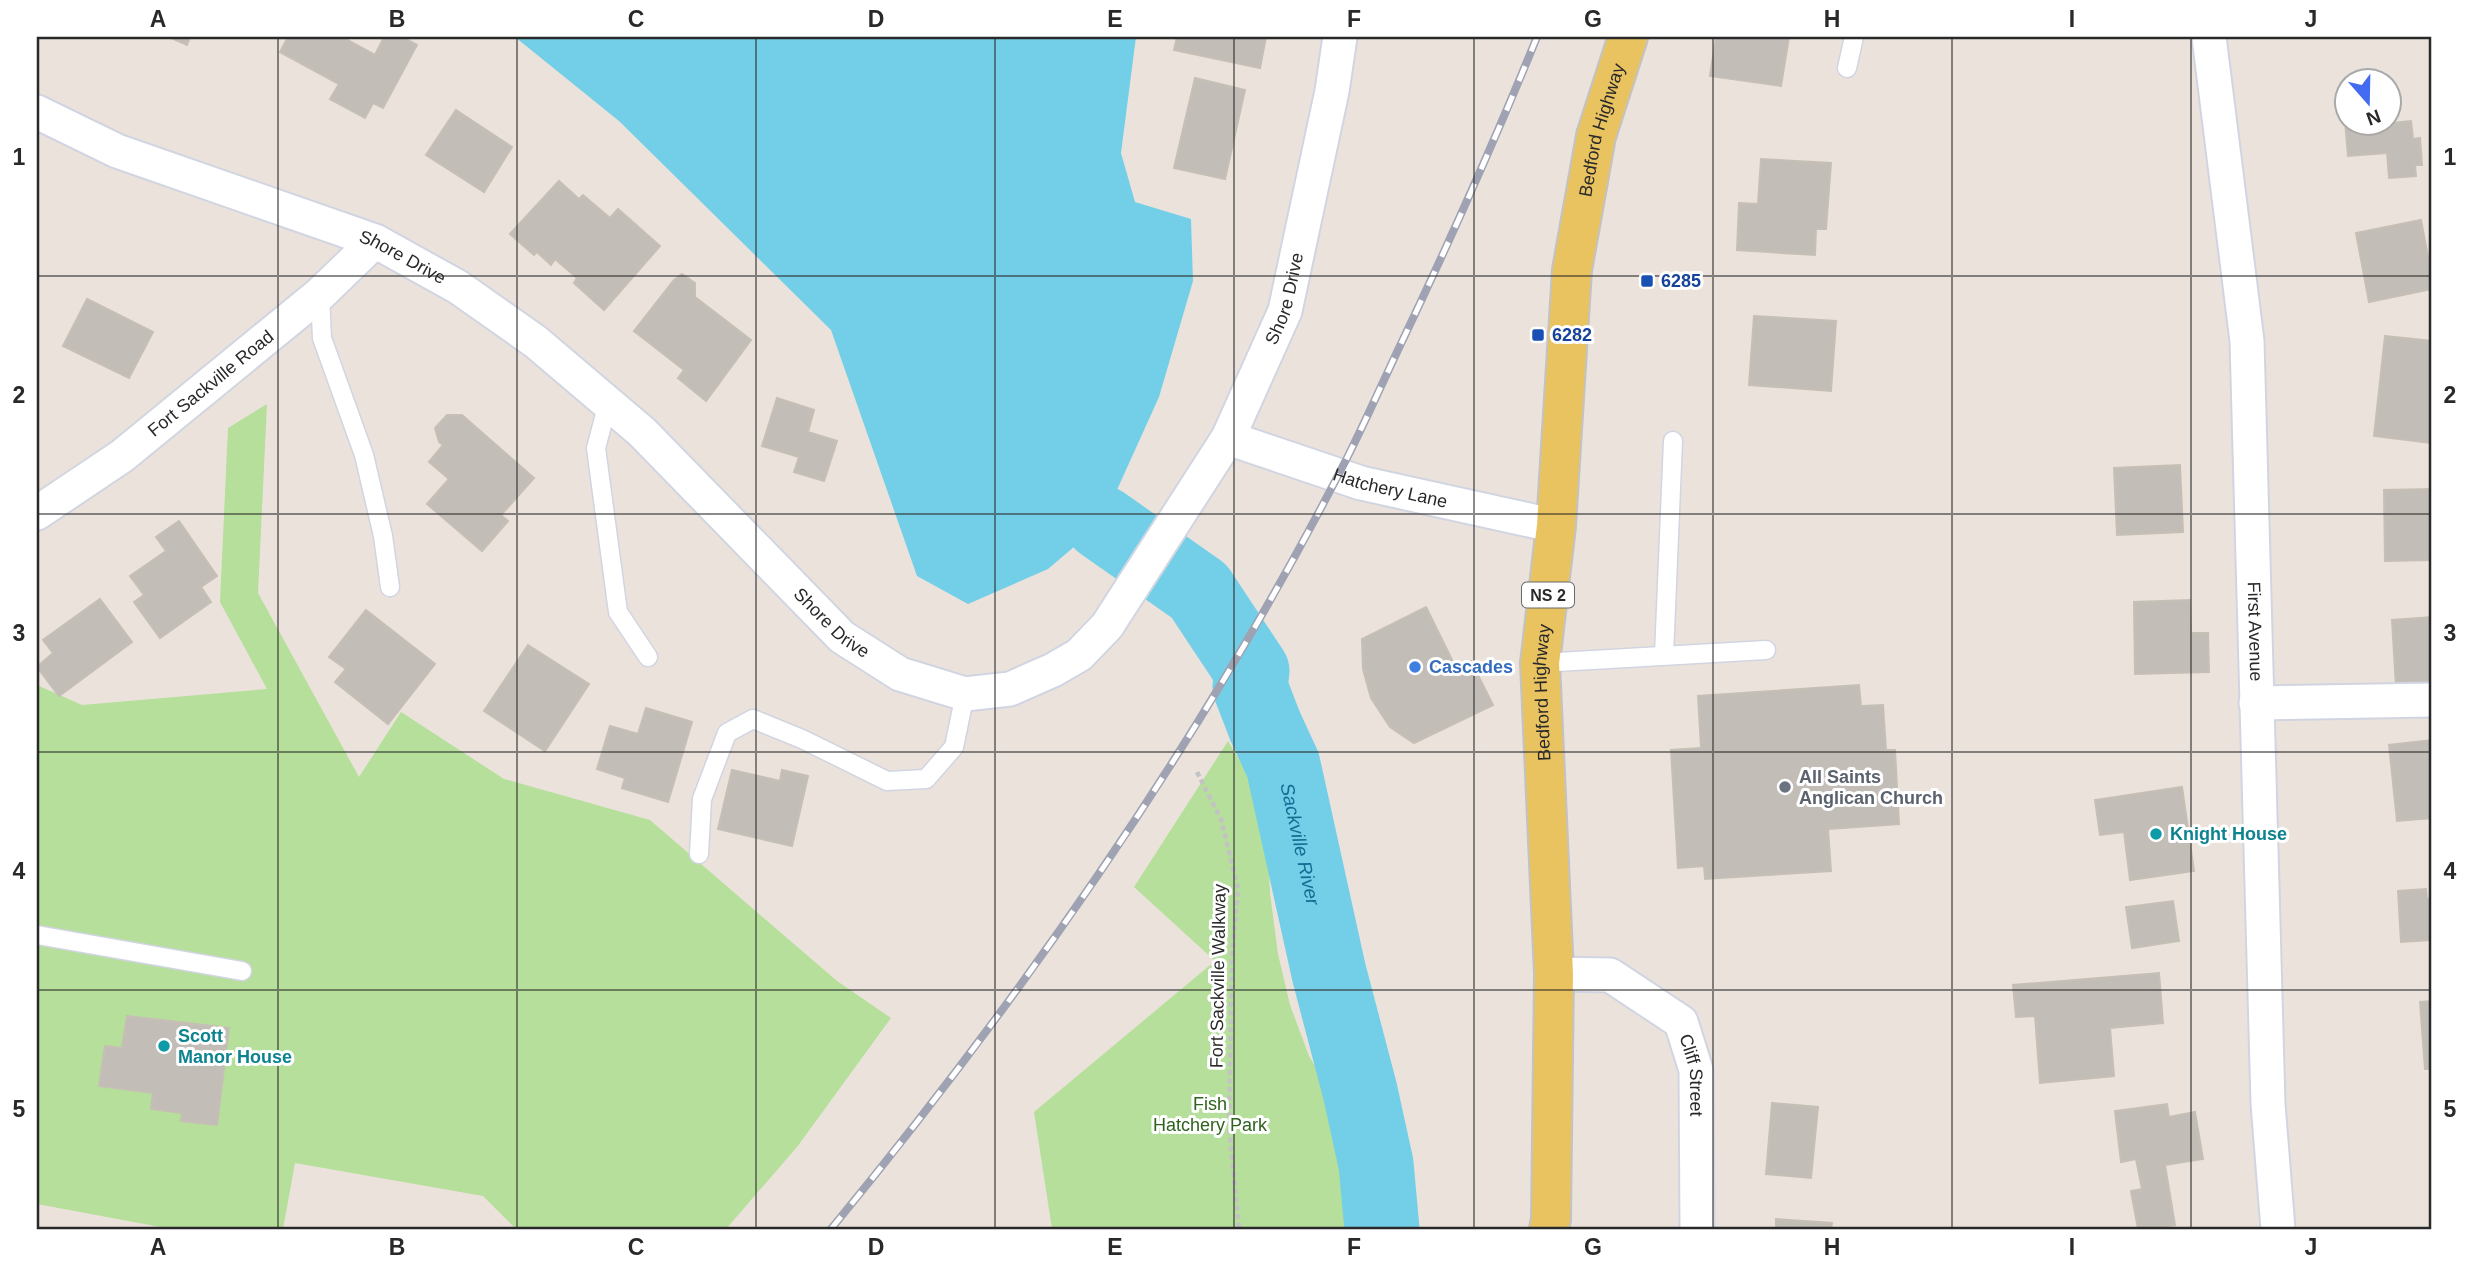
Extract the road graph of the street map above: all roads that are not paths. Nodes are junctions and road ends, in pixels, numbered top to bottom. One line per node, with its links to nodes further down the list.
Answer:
1 (1340, 37): 10 (street, Shore Drive)
2 (1628, 37): 13 (main road, Bedford Highway / NS 2)
3 (1854, 37): 5 (lane)
4 (2209, 37): 21 (street, First Avenue)
5 (1847, 68)
6 (37, 112): 7 (street, Shore Drive)
7 (375, 241): 8 (street, Fort Sackville Road); 9 (street, Shore Drive)
8 (320, 294): 12 (street, Fort Sackville Road); 14 (lane)
9 (608, 402): 17 (lane); 19 (street, Shore Drive)
10 (1228, 438): 13 (street, Hatchery Lane); 19 (street, Shore Drive)
11 (1672, 441): 16 (lane)
12 (37, 513)
13 (1556, 526): 18 (main road, Bedford Highway / NS 2)
14 (390, 587)
15 (1766, 650): 16 (lane)
16 (1664, 655): 18 (lane)
17 (649, 657)
18 (1541, 663): 25 (main road, Bedford Highway / NS 2)
19 (965, 694): 22 (lane)
20 (2432, 700): 21 (street)
21 (2256, 703): 28 (street, First Avenue)
22 (699, 854)
23 (37, 935): 24 (lane)
24 (242, 971)
25 (1554, 974): 26 (main road, Bedford Highway / NS 2); 27 (street, Cliff Street)
26 (1549, 1229)
27 (1697, 1229)
28 (2278, 1229)

